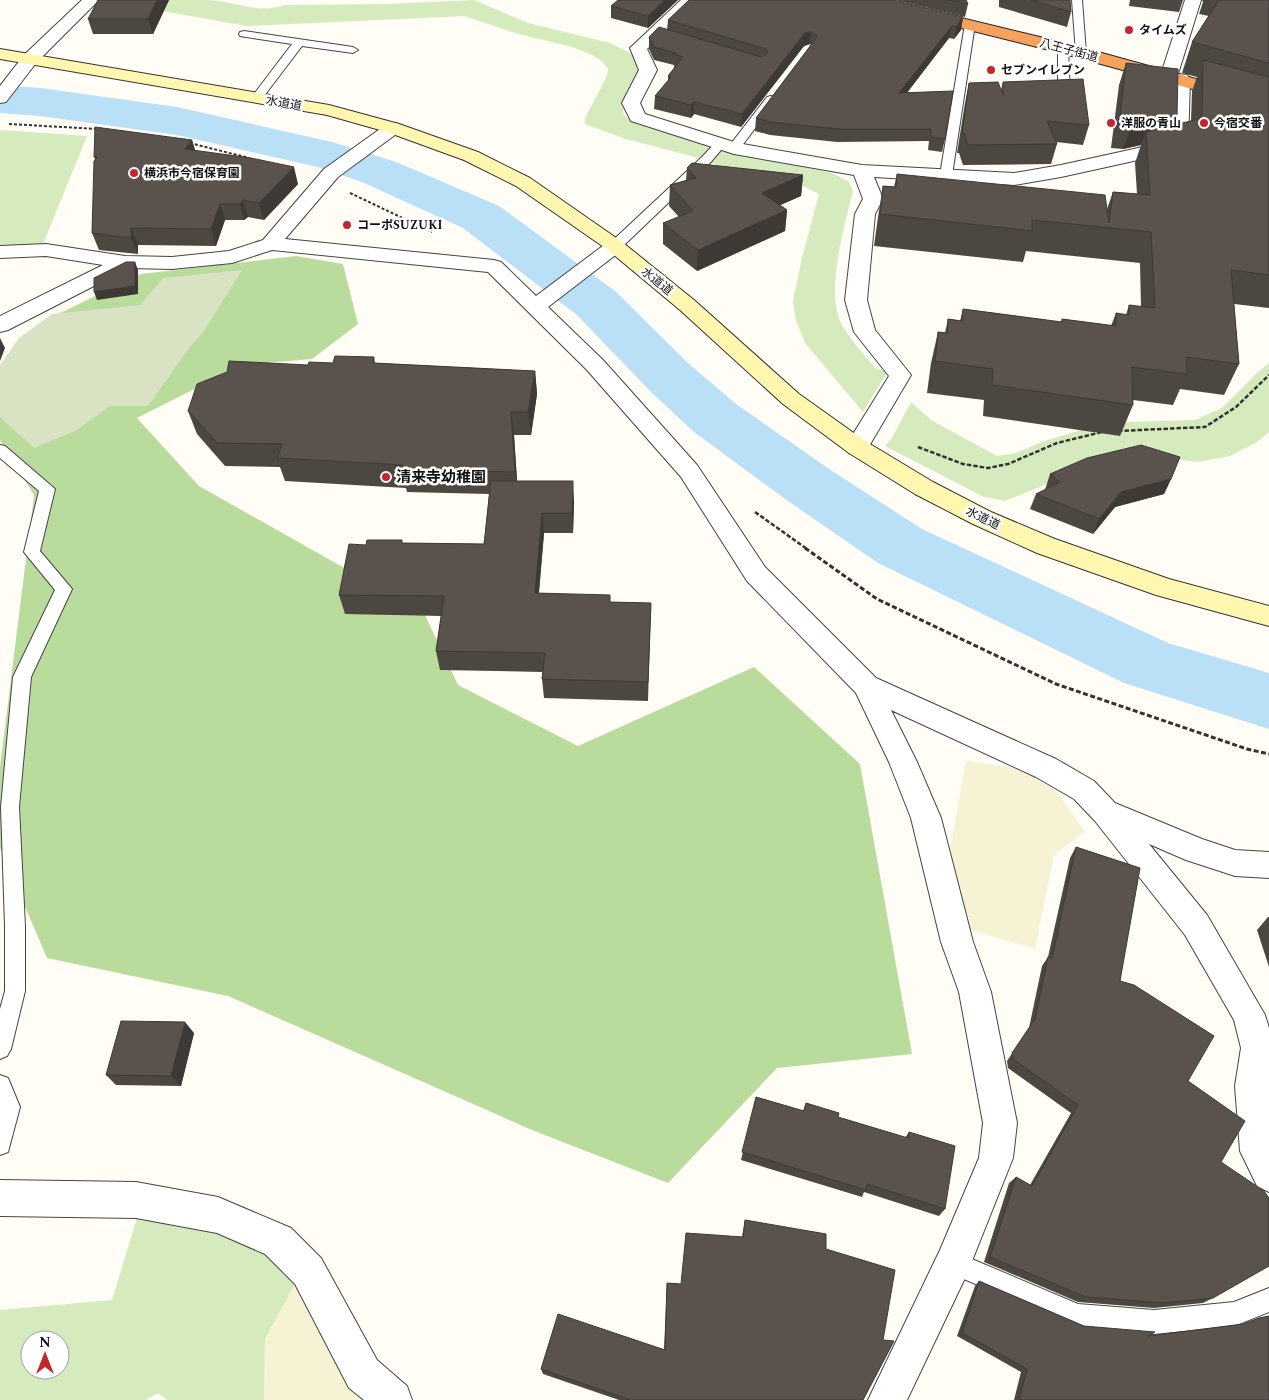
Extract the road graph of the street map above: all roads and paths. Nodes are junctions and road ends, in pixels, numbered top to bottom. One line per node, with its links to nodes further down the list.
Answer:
1 (91, 0): 15 (street)
2 (691, 0): 8 (street)
3 (867, 0): 6 (highway, 八王子街道)
4 (1077, 0): 13 (lane)
5 (1196, 4): 16 (street)
6 (970, 24): 11 (highway, 八王子街道); 29 (lane)
7 (244, 34): 10 (lane)
8 (653, 34): 9 (lane); 26 (street)
9 (670, 39)
10 (299, 42): 12 (lane); 20 (lane)
11 (1063, 48): 13 (highway, 八王子街道); 19 (lane)
12 (353, 50)
13 (1081, 53): 16 (highway, 八王子街道)
14 (0, 54): 15 (street, 水道道)
15 (30, 59): 18 (street); 20 (street, 水道道)
16 (1175, 78): 21 (highway, 八王子街道); 29 (street)
17 (780, 87): 26 (lane)
18 (5, 92)
19 (1064, 95)
20 (257, 98): 24 (street, 水道道)
21 (1269, 105)
22 (9, 124): 23 (path)
23 (106, 129)
24 (384, 134): 30 (street); 34 (street, 水道道)
25 (187, 142): 27 (path)
26 (723, 147): 28 (street); 34 (lane)
27 (250, 158)
28 (862, 171): 29 (street); 39 (street)
29 (946, 175)
30 (327, 177): 31 (path); 32 (street)
31 (436, 233)
32 (270, 244): 35 (street); 36 (street)
33 (0, 252): 35 (street)
34 (608, 252): 36 (street); 42 (street, 水道道)
35 (125, 262): 37 (street)
36 (535, 307): 46 (street)
37 (2, 323)
38 (1269, 375): 40 (path)
39 (869, 427): 41 (path); 42 (street)
40 (1112, 431)
41 (1103, 432)
42 (856, 447): 45 (street, 水道道)
43 (0, 450): 50 (lane)
44 (751, 509): 47 (path)
45 (1269, 616)
46 (866, 686): 48 (street); 55 (street)
47 (1269, 754)
48 (1105, 812): 49 (street); 53 (street)
49 (1269, 864)
50 (0, 1049)
51 (0, 1086): 52 (lane)
52 (0, 1144)
53 (1269, 1174)
54 (0, 1198): 57 (street)
55 (953, 1263): 56 (lane); 58 (street)
56 (1269, 1300)
57 (393, 1400)
58 (888, 1400)

